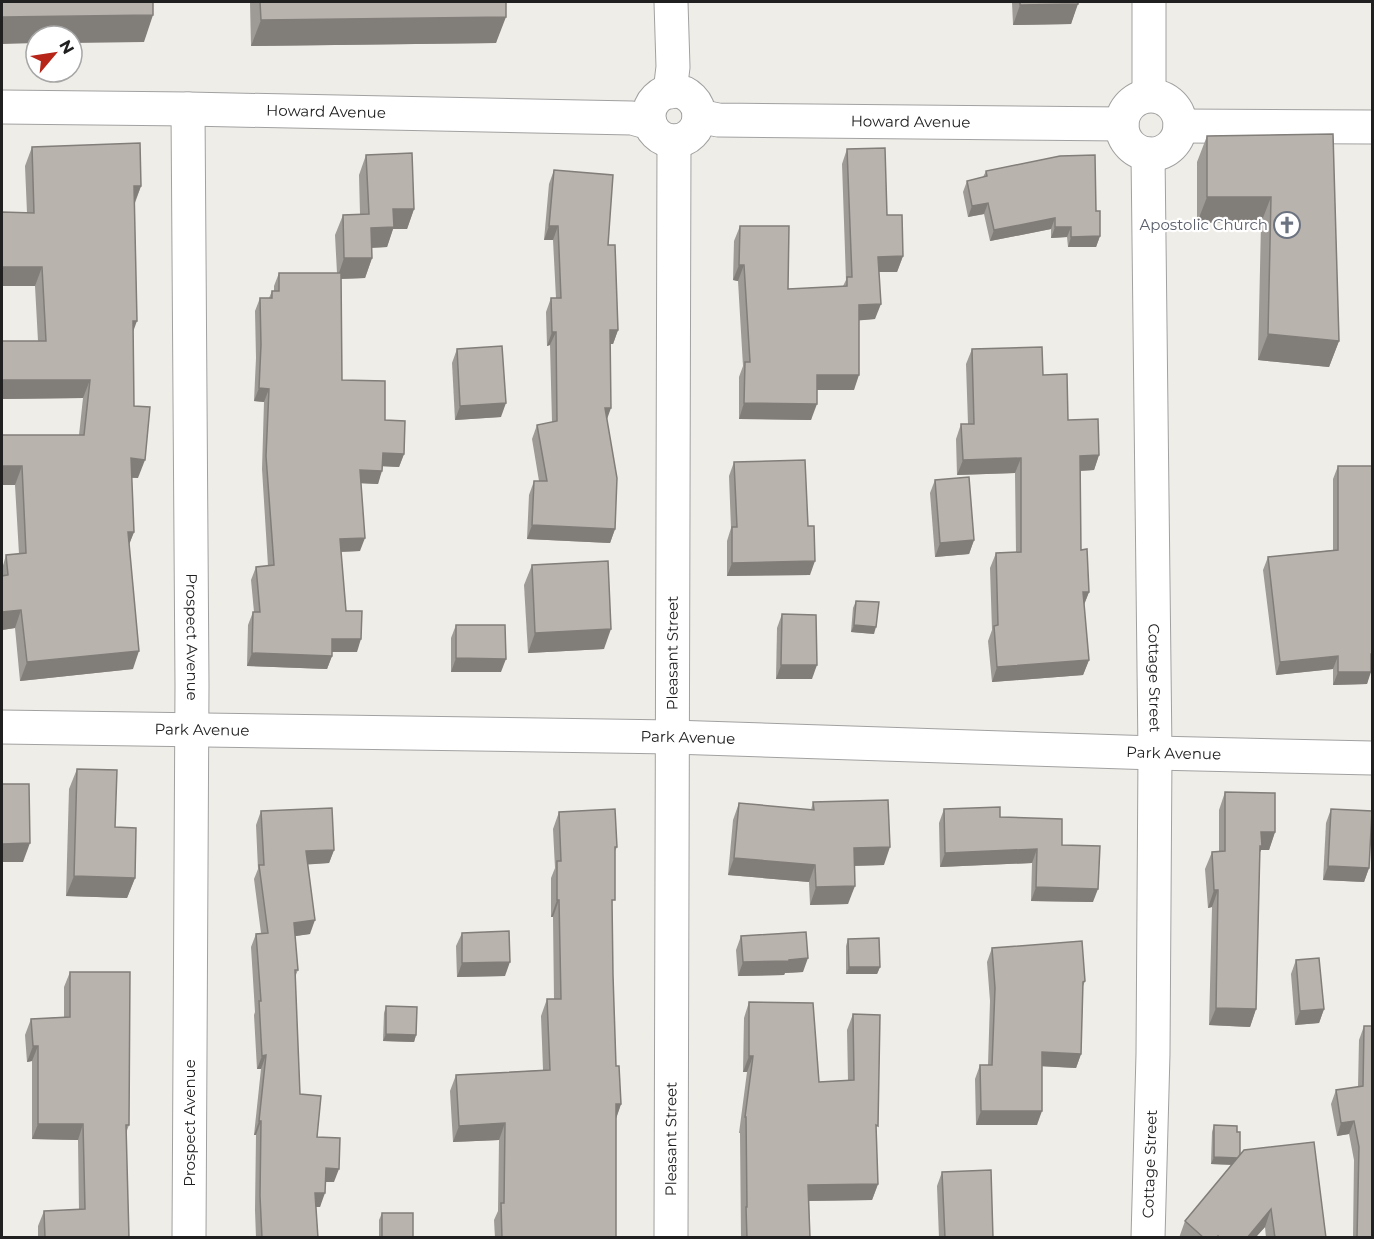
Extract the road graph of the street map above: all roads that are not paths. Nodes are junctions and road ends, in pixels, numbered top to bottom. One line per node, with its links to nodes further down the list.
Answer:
1 (671, 2): 3 (street)
2 (1149, 2): 4 (street)
3 (670, 92): 7 (street); 11 (street)
4 (1149, 95): 8 (street); 9 (street)
5 (2, 107): 6 (street, Howard Avenue)
6 (188, 109): 11 (street, Howard Avenue); 14 (street, Prospect Avenue)
7 (699, 116): 8 (street, Howard Avenue); 11 (street)
8 (1122, 124): 12 (street)
9 (1180, 126): 10 (street); 12 (street)
10 (1372, 127)
11 (662, 132): 15 (street, Pleasant Street)
12 (1148, 154): 16 (street, Cottage Street)
13 (2, 727): 14 (street, Park Avenue)
14 (192, 729): 15 (street, Park Avenue); 18 (street, Prospect Avenue)
15 (672, 737): 16 (street, Park Avenue); 19 (street, Pleasant Street)
16 (1155, 753): 17 (street, Park Avenue); 20 (street, Cottage Street)
17 (1372, 758)
18 (189, 1238)
19 (671, 1238)
20 (1148, 1238)

